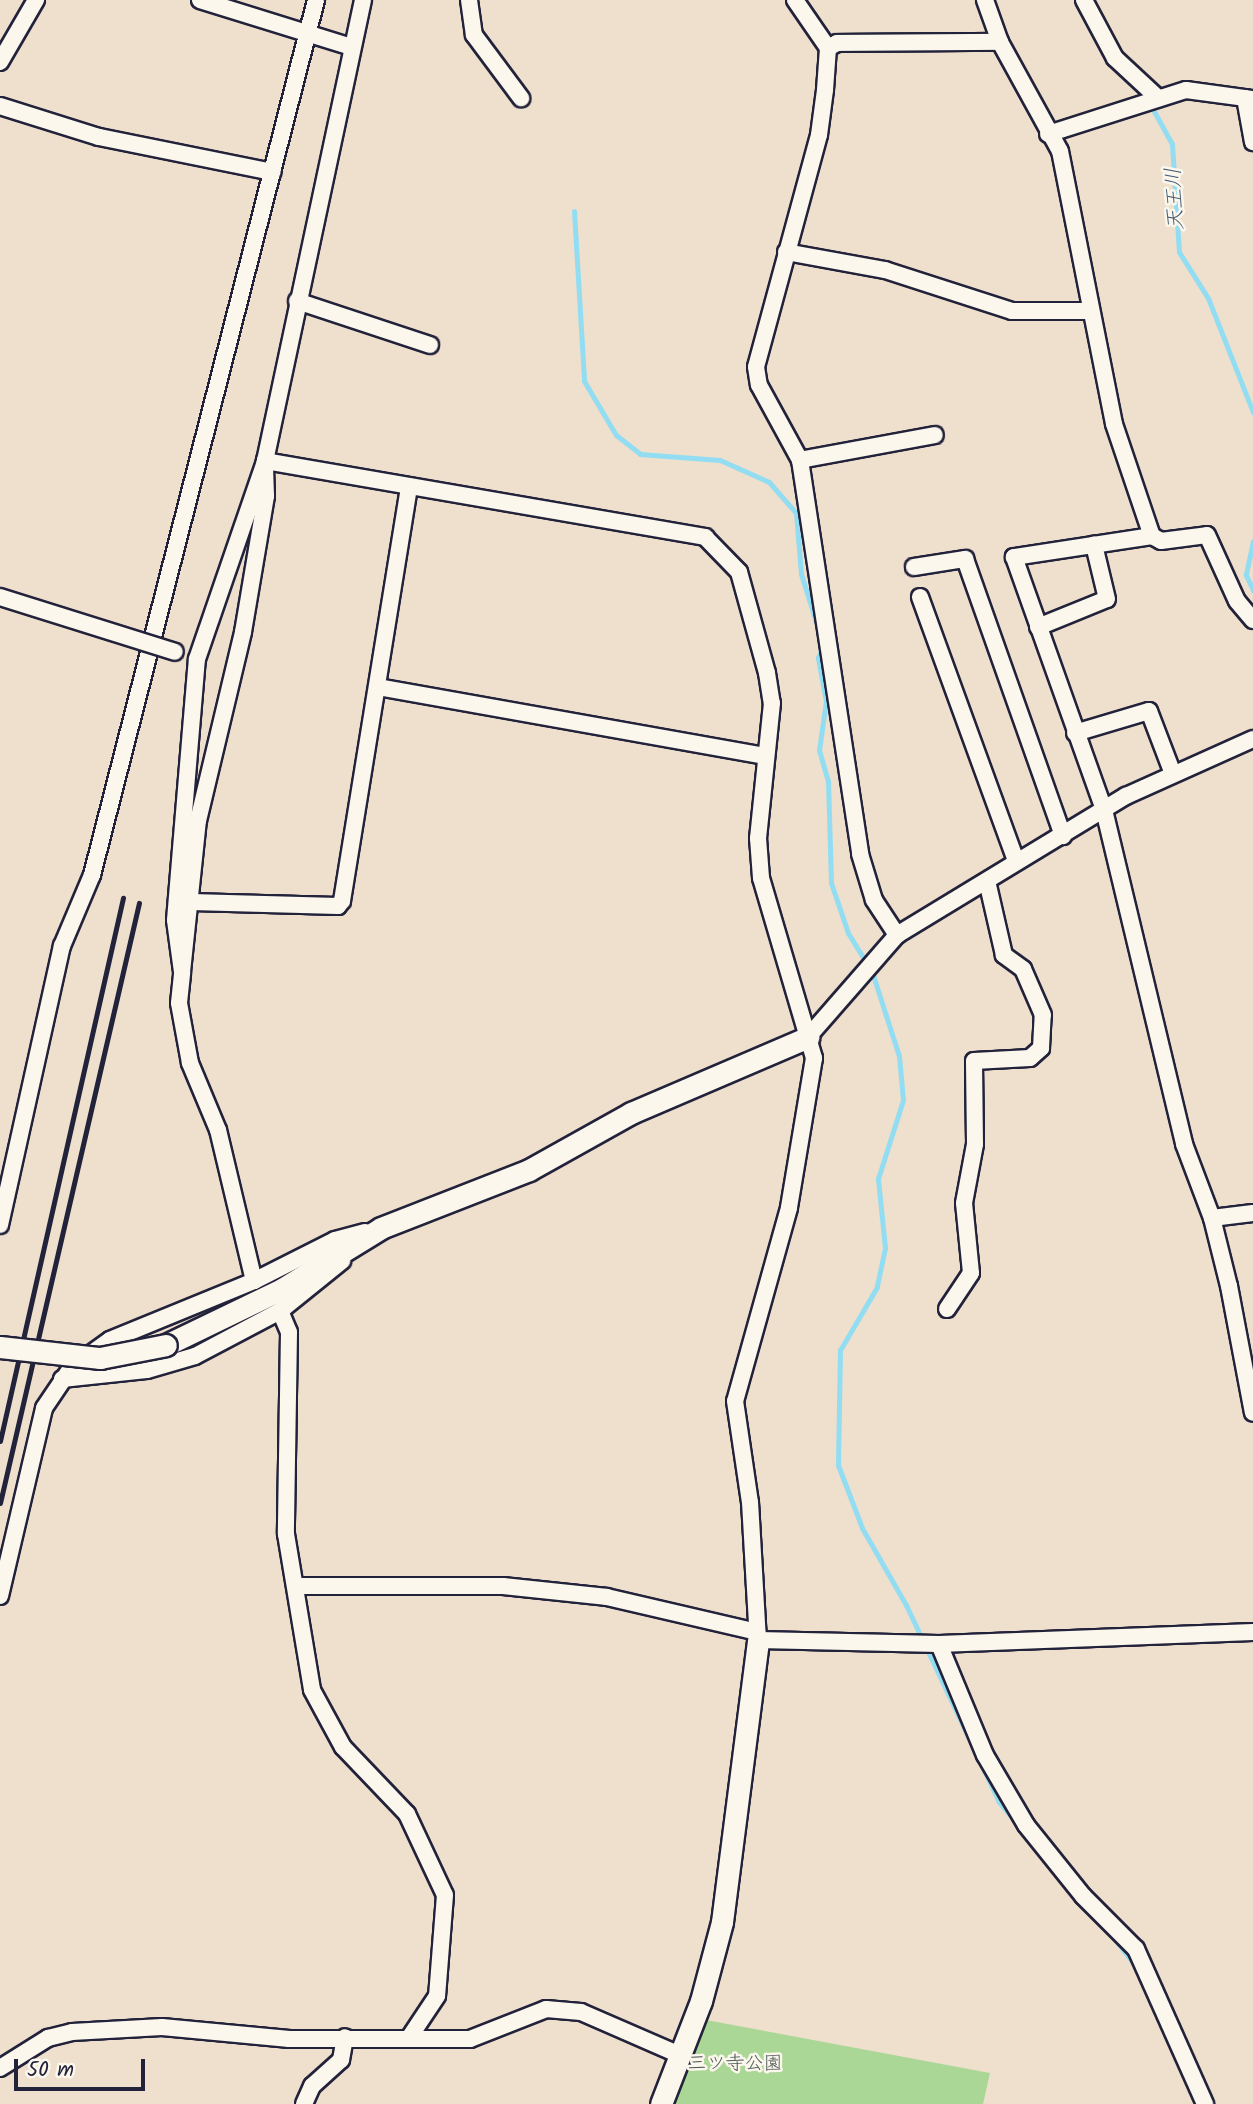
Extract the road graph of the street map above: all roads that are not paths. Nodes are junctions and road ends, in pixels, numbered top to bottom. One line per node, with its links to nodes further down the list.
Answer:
1 (36, 0): 13 (street)
2 (200, 0): 9 (street)
3 (316, 0): 9 (street)
4 (363, 0): 11 (street)
5 (470, 0): 14 (street)
6 (795, 0): 12 (street)
7 (985, 0): 10 (street)
8 (1084, 0): 15 (street)
9 (308, 36): 11 (street); 20 (street)
10 (1000, 42): 12 (street); 18 (street)
11 (352, 47): 22 (street)
12 (828, 48): 21 (street)
13 (0, 62)
14 (521, 98)
15 (1157, 98): 16 (street); 18 (street)
16 (1249, 99): 19 (street)
17 (0, 106): 20 (street)
18 (1048, 134): 23 (street)
19 (1253, 142)
20 (272, 172): 52 (street)
21 (786, 252): 23 (street); 26 (street)
22 (297, 300): 24 (street); 27 (street)
23 (1088, 311): 29 (street)
24 (429, 345)
25 (935, 435): 26 (street)
26 (800, 460): 47 (street)
27 (265, 461): 28 (street); 36 (street); 46 (street)
28 (409, 486): 37 (street); 40 (street)
29 (1152, 536): 30 (street); 34 (street)
30 (1094, 545): 35 (street); 35 (street)
31 (914, 567): 43 (street)
32 (0, 597): 36 (street, bridge)
33 (920, 597): 44 (street)
34 (1253, 620)
35 (1038, 627): 38 (street)
36 (197, 659): 48 (street)
37 (378, 687): 40 (street); 46 (street)
38 (1075, 733): 41 (street); 42 (street)
39 (1253, 739): 41 (street)
40 (765, 756): 49 (street)
41 (1173, 774): 42 (street)
42 (1104, 810): 43 (street); 51 (street)
43 (1063, 836): 44 (street)
44 (1016, 861): 45 (street)
45 (987, 881): 47 (street); 55 (street)
46 (191, 902): 48 (street)
47 (897, 935): 49 (street)
48 (182, 972): 54 (street)
49 (808, 1037): 53 (street); 65 (street)
50 (1253, 1213): 51 (street)
51 (1212, 1218): 61 (street)
52 (0, 1225)
53 (381, 1228): 54 (street); 56 (street); 58 (street, bridge)
54 (254, 1281): 57 (street)
55 (947, 1309)
56 (280, 1311): 59 (street); 62 (street)
57 (138, 1330): 59 (street); 60 (street)
58 (0, 1348)
59 (147, 1370): 60 (street)
60 (62, 1379): 63 (street)
61 (1253, 1413)
62 (298, 1586): 65 (street); 68 (street)
63 (0, 1596)
64 (1253, 1632): 66 (street)
65 (757, 1636): 66 (street); 69 (street)
66 (939, 1644): 73 (street)
67 (345, 2037): 68 (street); 70 (street); 71 (street)
68 (409, 2038): 69 (street)
69 (682, 2056): 72 (street)
70 (0, 2068)
71 (304, 2104)
72 (661, 2104)
73 (1205, 2104)

